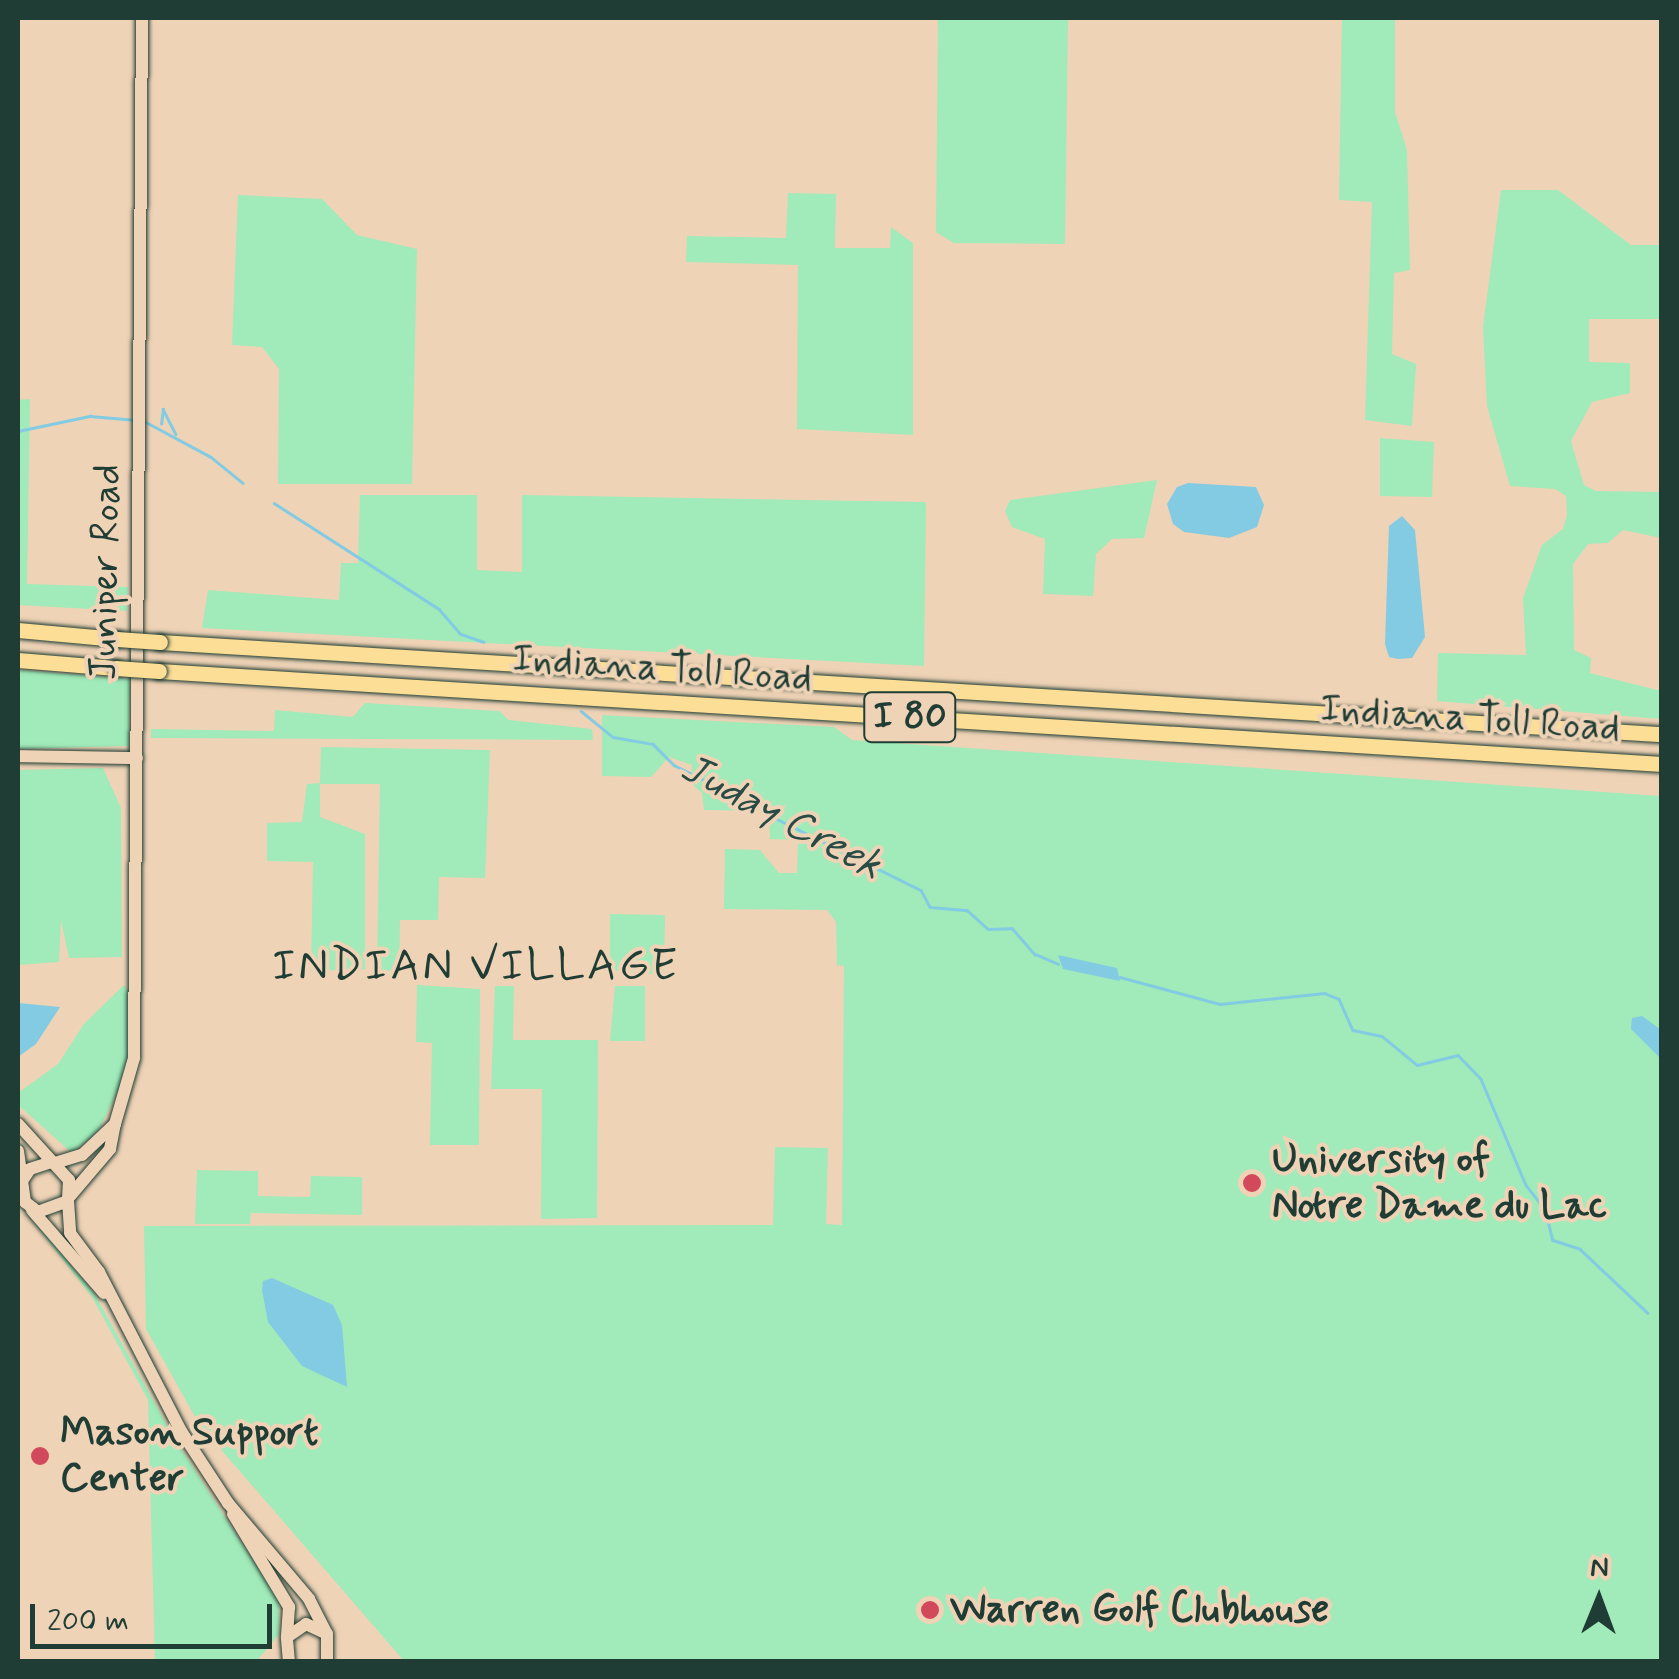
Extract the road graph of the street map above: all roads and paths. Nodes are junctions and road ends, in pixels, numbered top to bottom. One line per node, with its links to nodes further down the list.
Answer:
1 (142, 18): 6 (street, Juniper Road)
2 (18, 630): 4 (highway, Indiana Toll Road / I 80, bridge)
3 (18, 660): 7 (highway, Indiana Toll Road / I 80, bridge)
4 (1662, 734)
5 (18, 756): 6 (street)
6 (137, 758): 9 (street, Juniper Road)
7 (1662, 764)
8 (18, 1124): 11 (street)
9 (115, 1124): 11 (street); 13 (street, Juniper Road)
10 (18, 1152): 12 (street)
11 (53, 1163): 12 (street); 13 (street)
12 (22, 1181): 14 (street)
13 (69, 1198): 14 (street); 15 (street)
14 (30, 1208): 15 (street)
15 (108, 1297): 16 (street)
16 (228, 1503): 17 (street); 18 (street)
17 (328, 1634): 18 (street); 19 (street)
18 (287, 1637): 20 (street)
19 (330, 1659)
20 (289, 1662)

